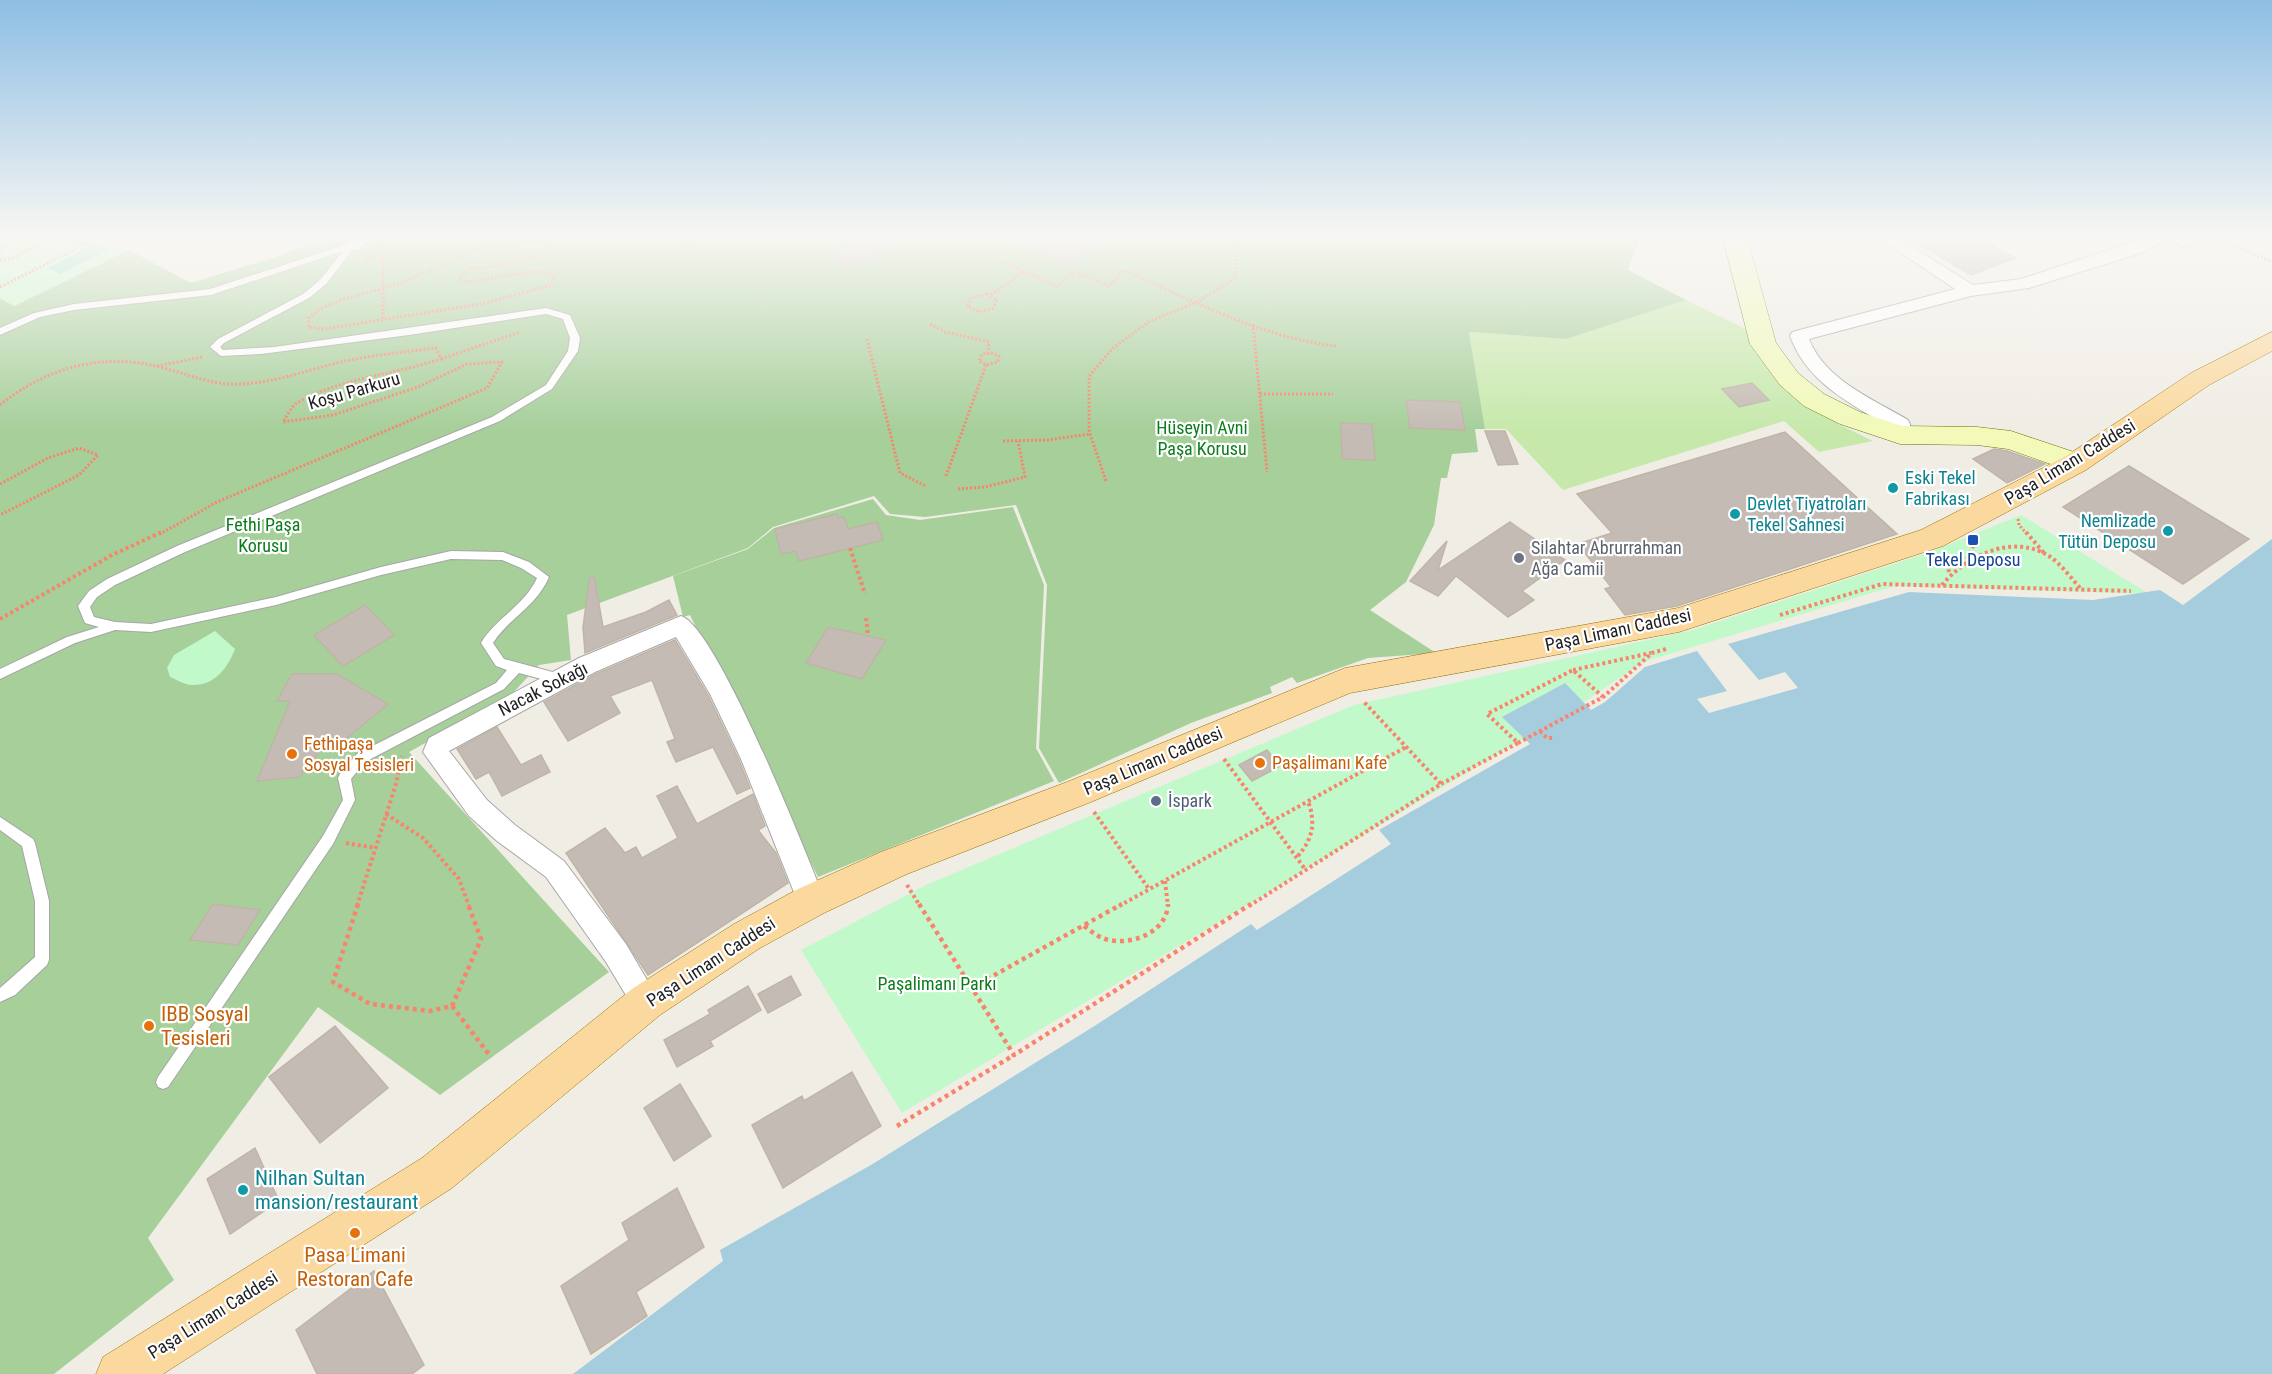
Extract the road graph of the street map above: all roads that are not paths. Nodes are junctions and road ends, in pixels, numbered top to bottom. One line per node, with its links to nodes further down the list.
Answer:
1 (125, 302): 5 (lane)
2 (294, 302): 9 (lane)
3 (1754, 302): 7 (street)
4 (1928, 302): 7 (street)
5 (0, 332)
6 (2272, 340): 8 (main road, Paşa Limanı Caddesi)
7 (1900, 430): 8 (street)
8 (2084, 458): 14 (main road, Paşa Limanı Caddesi)
9 (115, 626): 10 (lane); 11 (lane)
10 (516, 668): 12 (lane); 17 (lane)
11 (0, 674)
12 (560, 679): 14 (street, Nacak Sokağı); 16 (street, Nacak Sokağı)
13 (0, 823): 15 (lane)
14 (810, 901): 16 (main road, Paşa Limanı Caddesi)
15 (0, 995)
16 (646, 1002): 18 (main road, Paşa Limanı Caddesi)
17 (163, 1082)
18 (120, 1374)

